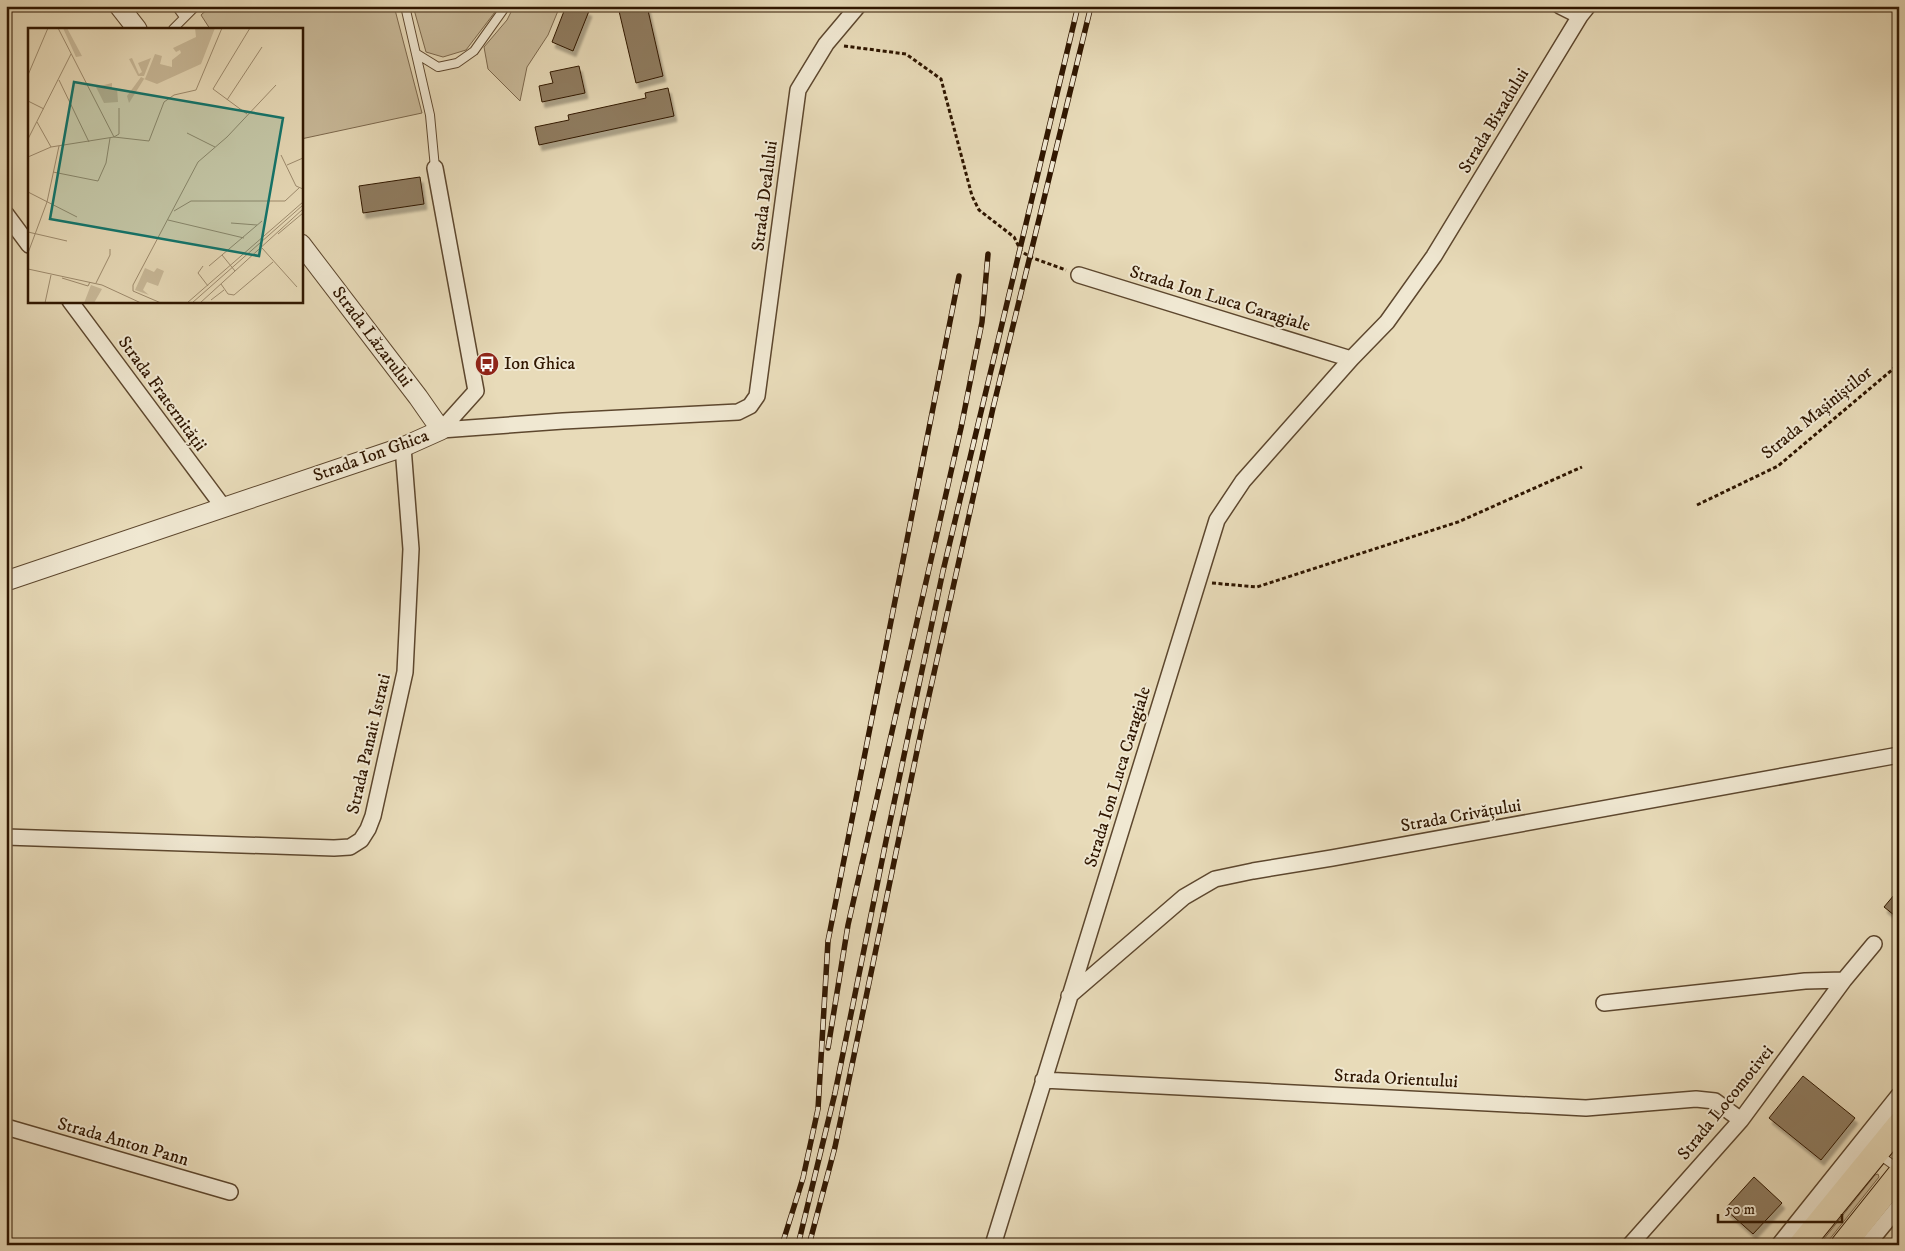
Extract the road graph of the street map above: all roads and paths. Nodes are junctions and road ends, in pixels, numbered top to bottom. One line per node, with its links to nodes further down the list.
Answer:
1 (119, 6): 10 (street)
2 (176, 6): 9 (lane)
3 (196, 6): 9 (lane)
4 (405, 6): 13 (lane)
5 (506, 6): 13 (lane)
6 (858, 6): 12 (street, Strada Dealului)
7 (1560, 6): 8 (street)
8 (1584, 11): 18 (street, Strada Bixadului)
9 (184, 17): 11 (lane)
10 (135, 28)
11 (174, 28)
12 (826, 44): 19 (path); 23 (street, Strada Dealului)
13 (417, 54): 14 (lane)
14 (435, 168): 24 (street)
15 (6, 214): 16 (street)
16 (28, 244)
17 (302, 245): 24 (street, Strada Lăzarului)
18 (1434, 256): 21 (street, Strada Ion Luca Caragiale)
19 (1079, 275): 21 (street, Strada Ion Luca Caragiale)
20 (71, 302): 28 (street, Strada Fraternității)
21 (1351, 360): 30 (street, Strada Ion Luca Caragiale)
22 (1899, 364): 27 (path, Strada Mașiniștilor)
23 (750, 406): 24 (street, Strada Ion Ghica)
24 (440, 430): 25 (street, Strada Ion Ghica)
25 (403, 447): 28 (street, Strada Ion Ghica); 32 (street, Strada Panait Istrati)
26 (1582, 467): 30 (path)
27 (1697, 505)
28 (224, 508): 29 (street, Strada Ion Ghica)
29 (6, 580)
30 (1198, 581): 35 (street, Strada Ion Luca Caragiale)
31 (1899, 755): 35 (street, Strada Crivățului)
32 (6, 837)
33 (1874, 944): 34 (street, Strada Locomotivei)
34 (1844, 980): 36 (street); 39 (street, Strada Locomotivei)
35 (1069, 996): 37 (street, Strada Ion Luca Caragiale)
36 (1604, 1003)
37 (1043, 1080): 39 (street, Strada Orientului); 47 (street, Strada Ion Luca Caragiale)
38 (1899, 1095): 42 (street)
39 (1741, 1120): 48 (street, Strada Locomotivei)
40 (1899, 1125): 42 (main road)
41 (6, 1127): 45 (street, Strada Anton Pann)
42 (1869, 1147): 43 (lane); 49 (street); 50 (main road)
43 (1899, 1169)
44 (1899, 1175): 51 (main road)
45 (230, 1192)
46 (1899, 1206): 52 (street)
47 (993, 1245)
48 (1630, 1245)
49 (1779, 1245)
50 (1802, 1245)
51 (1843, 1245)
52 (1867, 1245)

